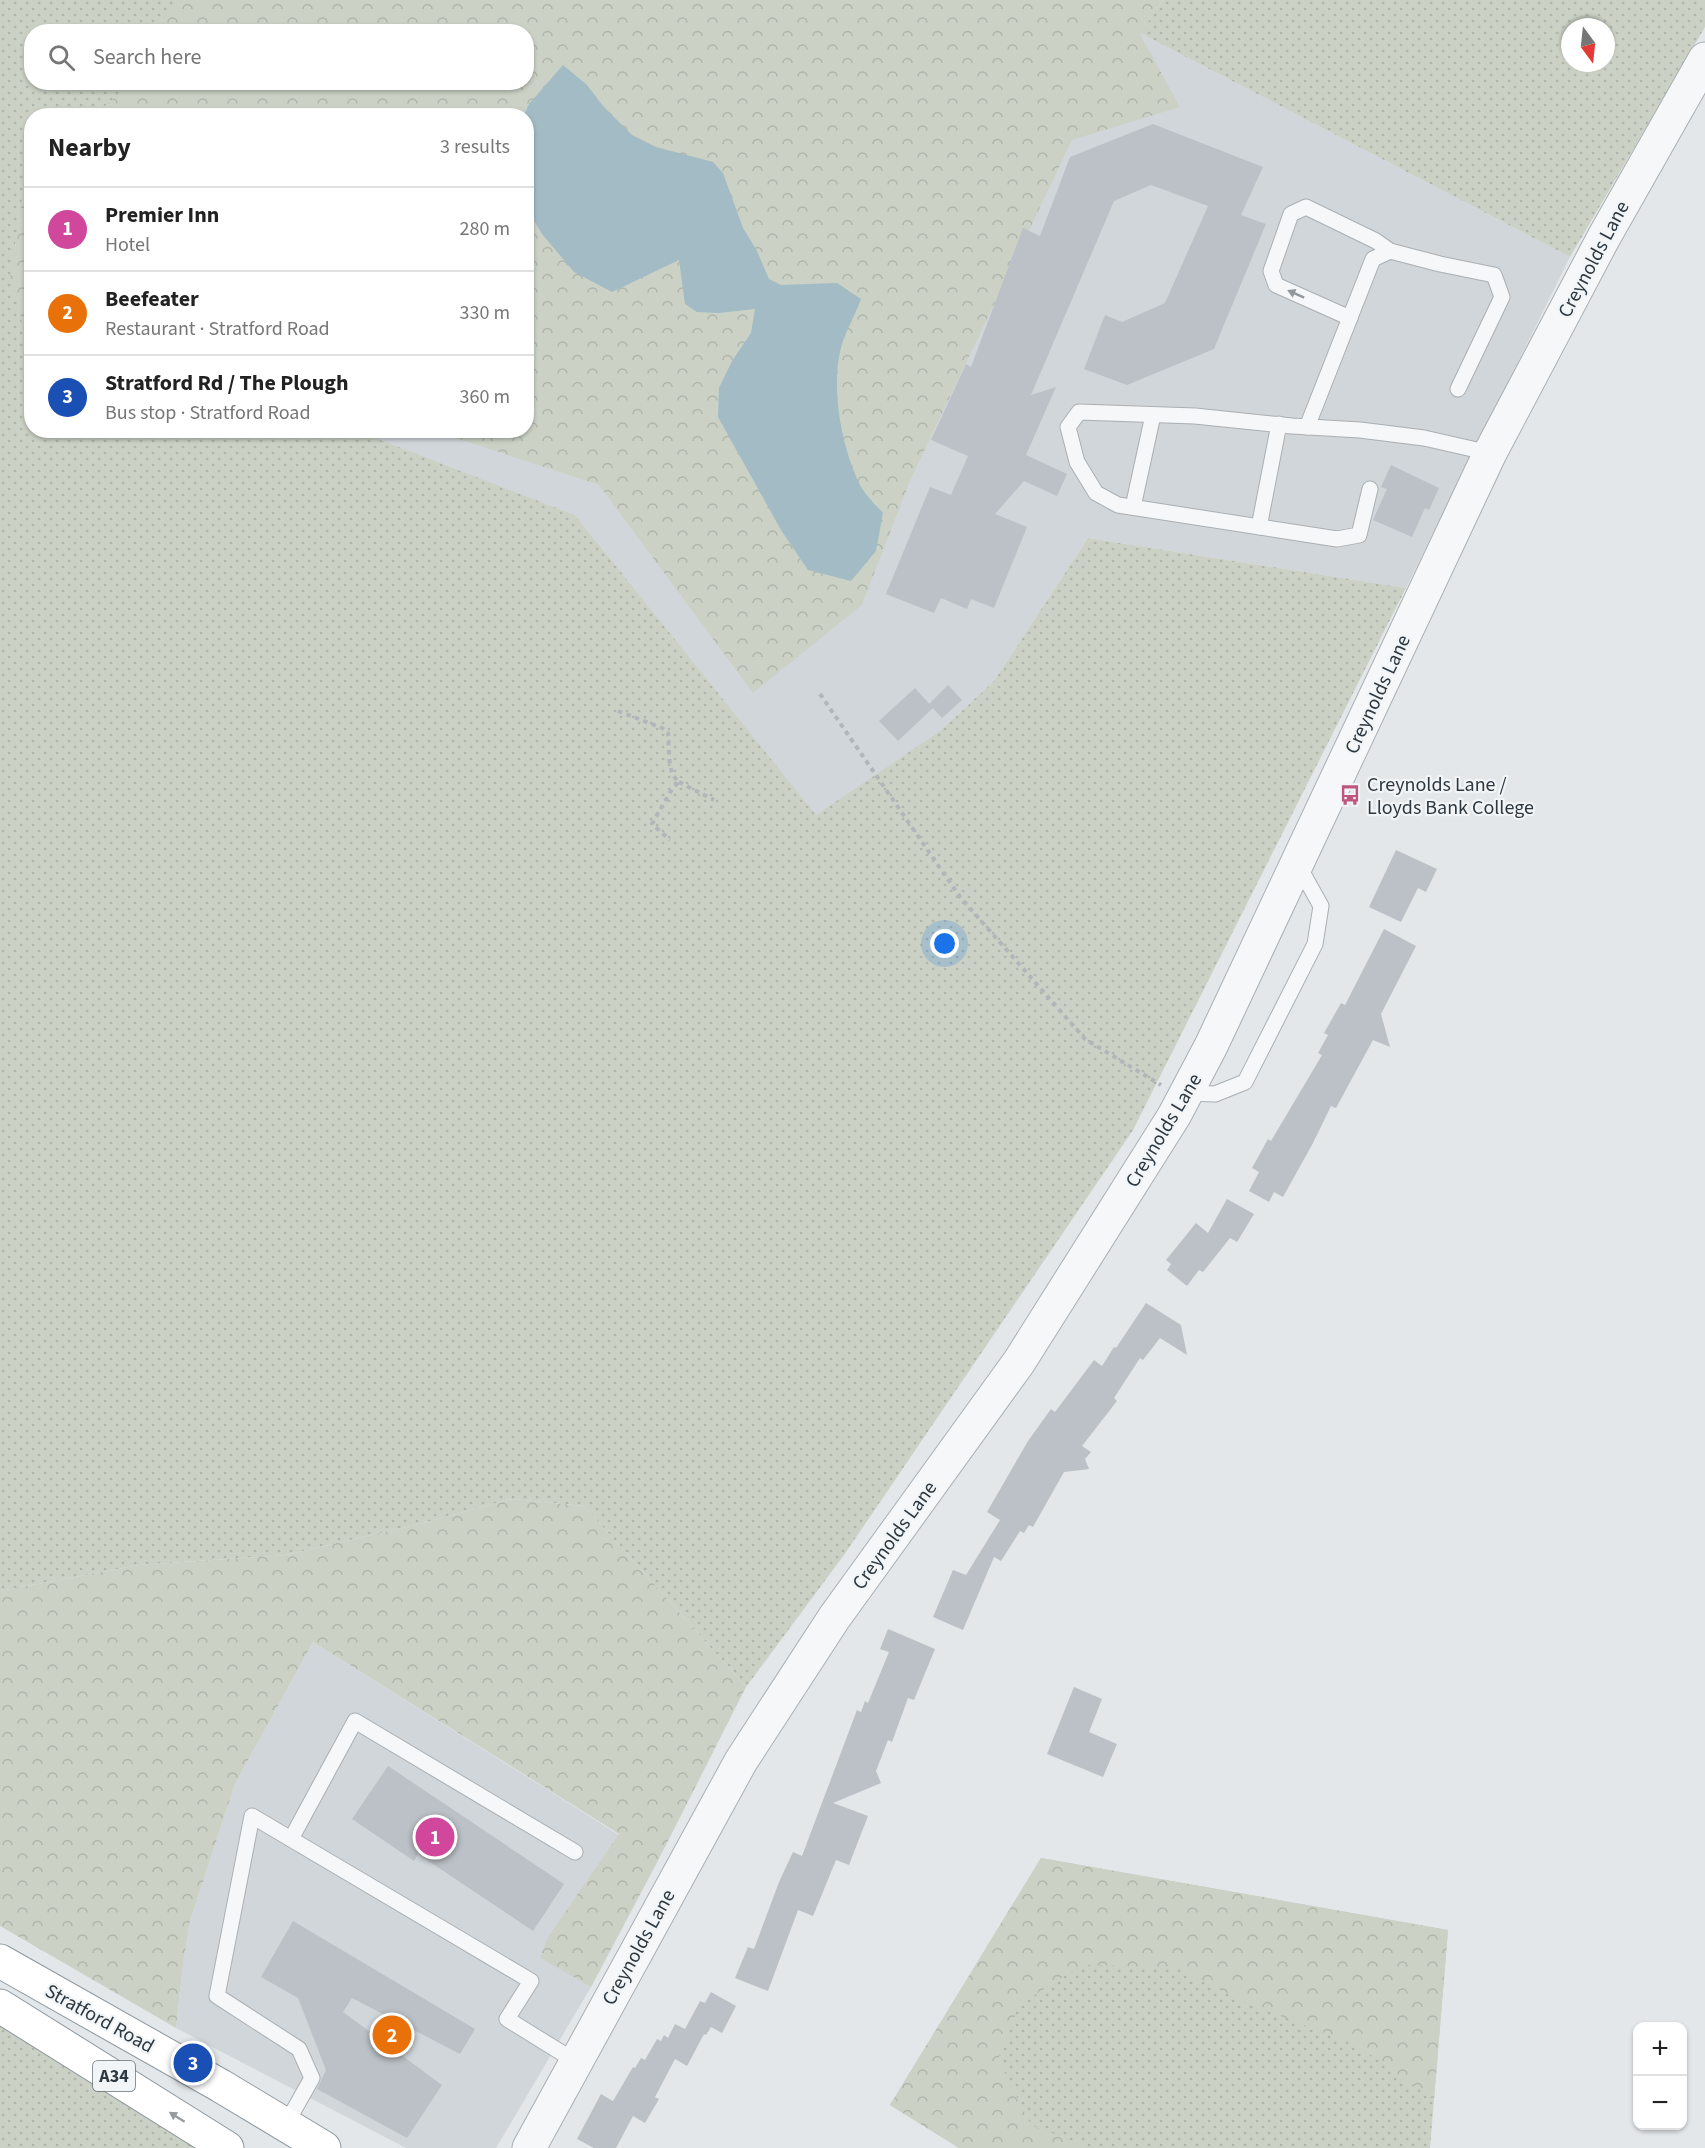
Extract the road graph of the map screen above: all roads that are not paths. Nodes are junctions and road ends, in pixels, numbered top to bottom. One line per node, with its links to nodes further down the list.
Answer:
1 (1705, 59): 8 (street, Creynolds Lane)
2 (1390, 251): 3 (lane); 3 (lane, one-way to 2); 4 (lane)
3 (1350, 318): 7 (lane)
4 (1458, 389)
5 (1153, 415): 6 (lane); 10 (lane); 10 (lane)
6 (1280, 424): 7 (lane); 11 (lane)
7 (1307, 427): 8 (lane)
8 (1490, 453): 12 (street, Creynolds Lane)
9 (1370, 489): 11 (lane)
10 (1133, 507): 11 (lane)
11 (1259, 527)
12 (1297, 863): 13 (street, Creynolds Lane); 13 (lane)
13 (1185, 1095): 18 (street, Creynolds Lane)
14 (291, 1839): 15 (lane); 18 (lane); 19 (lane)
15 (575, 1852)
16 (0, 1961): 19 (highway, Stratford Road / A34)
17 (0, 2006): 20 (highway, Stratford Road / A34, one-way to 17)
18 (574, 2061): 22 (street, Creynolds Lane)
19 (286, 2124): 21 (highway, Stratford Road / A34)
20 (226, 2148)
21 (324, 2148)
22 (529, 2148)

